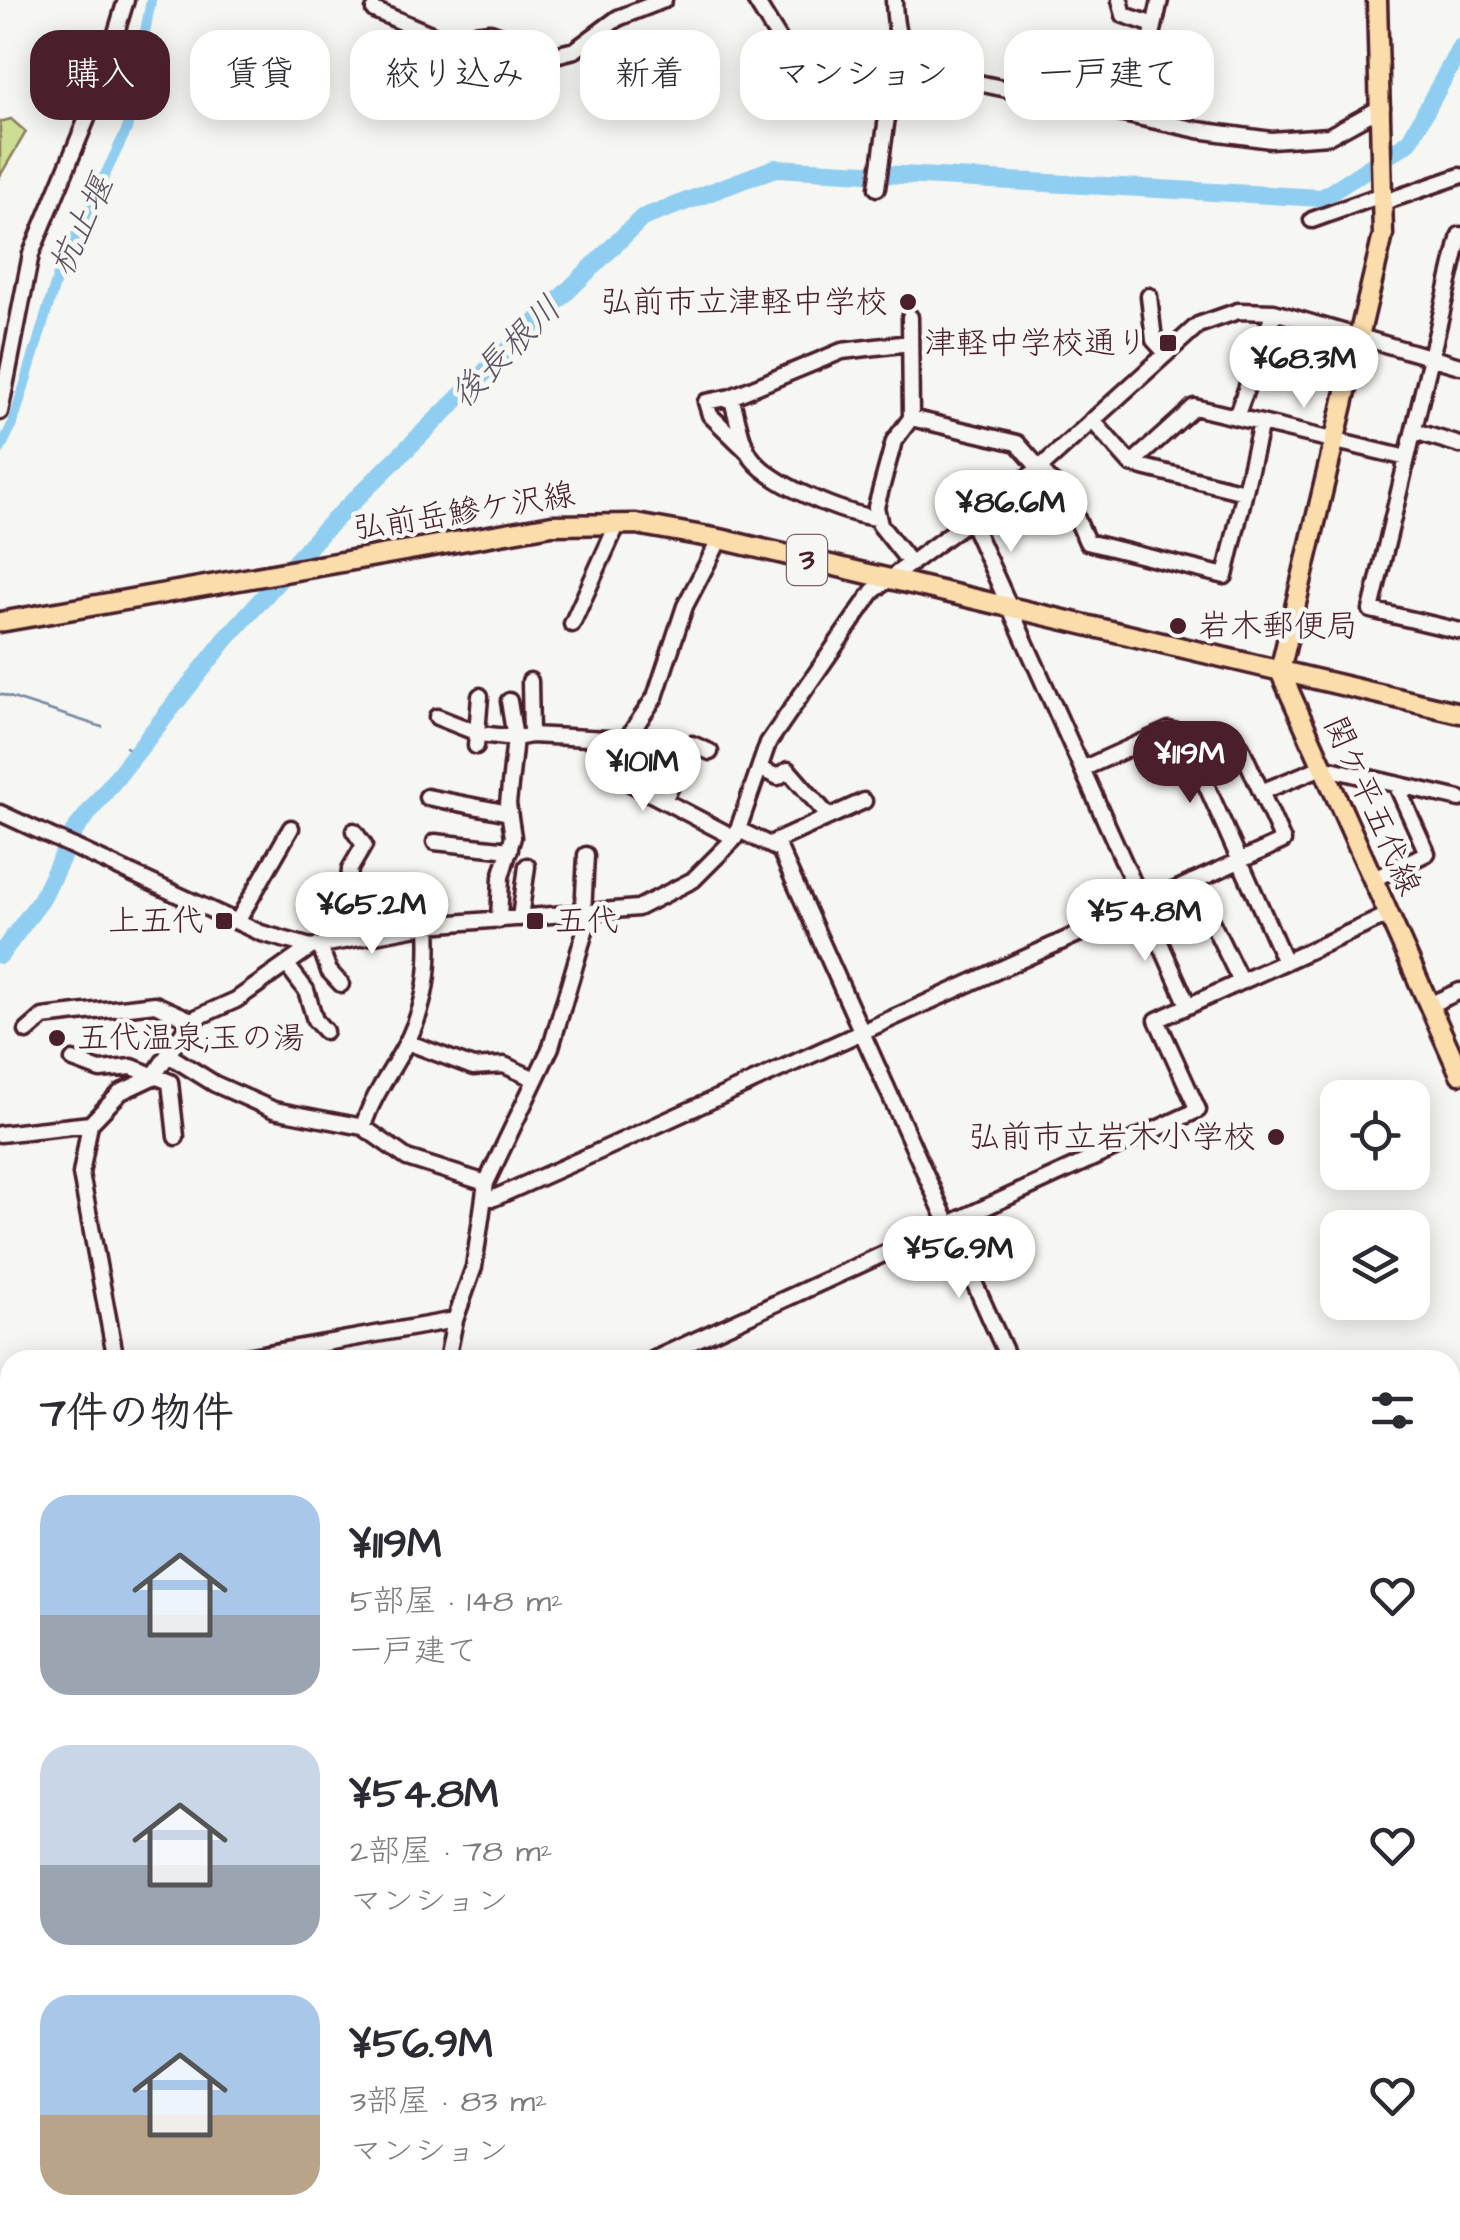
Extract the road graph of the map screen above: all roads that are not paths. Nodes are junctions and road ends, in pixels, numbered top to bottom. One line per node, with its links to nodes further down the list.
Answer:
1 (126, 0): 30 (street)
2 (664, 0): 8 (street)
3 (894, 0): 11 (street)
4 (1120, 0): 9 (street)
5 (1160, 0): 9 (street)
6 (1377, 0): 13 (main road)
7 (760, 1): 10 (street)
8 (374, 10)
9 (1154, 25): 12 (street)
10 (775, 30)
11 (897, 30)
12 (1153, 30)
13 (1382, 107): 15 (street); 18 (main road)
14 (887, 120): 17 (street)
15 (1152, 120)
16 (1460, 177): 18 (street)
17 (877, 188)
18 (1384, 193): 19 (street); 24 (main road)
19 (1312, 220)
20 (1460, 235): 27 (street)
21 (1149, 296): 26 (street)
22 (1274, 312): 24 (street); 26 (street); 31 (street)
23 (910, 317): 25 (street)
24 (1361, 337): 27 (street); 36 (main road)
25 (910, 343): 29 (street); 32 (street)
26 (1165, 352): 33 (street)
27 (1432, 357): 28 (street); 35 (street)
28 (1460, 366)
29 (732, 397): 38 (street); 38 (street)
30 (0, 412)
31 (1236, 417): 34 (street); 40 (street)
32 (910, 418): 41 (street); 43 (street)
33 (1092, 420): 40 (street); 41 (street)
34 (1261, 423): 36 (street); 42 (street)
35 (1414, 431): 37 (street); 39 (street)
36 (1337, 441): 39 (street); 53 (main road)
37 (1460, 445)
38 (748, 451): 43 (street)
39 (1408, 458): 52 (street)
40 (1130, 464): 42 (street)
41 (1040, 468): 42 (street); 44 (street)
42 (1244, 492)
43 (877, 518): 47 (street)
44 (972, 521): 47 (street); 49 (street)
45 (618, 522): 46 (main road, 弘前岳鰺ケ沢線 / 3); 50 (main road, 弘前岳鰺ケ沢線 / 3); 51 (street)
46 (720, 540): 48 (main road, 弘前岳鰺ケ沢線 / 3); 63 (street)
47 (911, 564): 48 (street)
48 (888, 579): 49 (main road, 弘前岳鰺ケ沢線 / 3); 66 (street)
49 (1010, 608): 53 (main road, 弘前岳鰺ケ沢線 / 3); 67 (street)
50 (0, 622)
51 (572, 624)
52 (1460, 632)
53 (1280, 671): 57 (main road, 弘前岳鰺ケ沢線 / 3); 65 (main road, 関ケ平五代線)
54 (530, 681): 60 (street)
55 (480, 696): 62 (street)
56 (509, 701): 61 (street)
57 (1460, 713)
58 (437, 718): 62 (street)
59 (1183, 733): 67 (street); 69 (street); 84 (street)
60 (531, 735): 61 (street); 63 (street)
61 (515, 738): 62 (street); 75 (street)
62 (478, 740)
63 (626, 740): 72 (street)
64 (710, 752): 72 (street)
65 (1322, 767): 68 (street); 69 (street); 86 (main road, 関ケ平五代線)
66 (761, 769): 76 (street); 79 (street)
67 (1082, 770): 88 (street)
68 (1396, 784): 71 (street); 86 (street)
69 (1261, 792): 84 (street)
70 (427, 797): 75 (street)
71 (1460, 799)
72 (664, 800): 79 (street)
73 (864, 801): 76 (street)
74 (0, 813): 93 (street)
75 (509, 813): 82 (street)
76 (829, 817): 81 (street)
77 (292, 828): 93 (street)
78 (354, 830): 95 (street)
79 (737, 834): 81 (street); 89 (street)
80 (435, 842): 82 (street)
81 (772, 843): 107 (street)
82 (510, 850): 92 (street)
83 (586, 855): 89 (street)
84 (1238, 861): 87 (street); 97 (street)
85 (526, 866): 91 (street)
86 (1372, 880): 90 (main road, 関ケ平五代線)
87 (1192, 882): 88 (street); 99 (street)
88 (1142, 904): 103 (street); 107 (street)
89 (586, 914): 91 (street); 113 (street)
90 (1388, 916): 97 (street); 102 (main road, 関ケ平五代線)
91 (520, 918): 92 (street)
92 (499, 920): 94 (street)
93 (237, 922): 96 (street)
94 (428, 924): 95 (street); 108 (street)
95 (344, 940): 96 (street)
96 (316, 947): 98 (street); 100 (street)
97 (1285, 962): 99 (street)
98 (287, 965): 104 (street); 106 (street)
99 (1241, 982): 103 (street)
100 (341, 984)
101 (1460, 991): 102 (street)
102 (1429, 1005): 111 (main road, 関ケ平五代線)
103 (1188, 1006): 119 (street)
104 (191, 1020): 105 (street); 109 (street)
105 (27, 1031)
106 (325, 1031)
107 (861, 1032): 118 (street); 119 (street)
108 (407, 1042): 113 (street); 115 (street)
109 (170, 1056): 112 (street); 115 (street)
110 (72, 1060): 112 (street)
111 (1460, 1074)
112 (153, 1077): 114 (street); 117 (street)
113 (535, 1078): 118 (street)
114 (90, 1124): 116 (street); 121 (street)
115 (363, 1127): 118 (street)
116 (0, 1134)
117 (176, 1136)
118 (485, 1190): 120 (street)
119 (948, 1224): 124 (street); 125 (street)
120 (455, 1320): 122 (street); 123 (street)
121 (114, 1350)
122 (286, 1350)
123 (450, 1350)
124 (674, 1350)
125 (1005, 1350)

